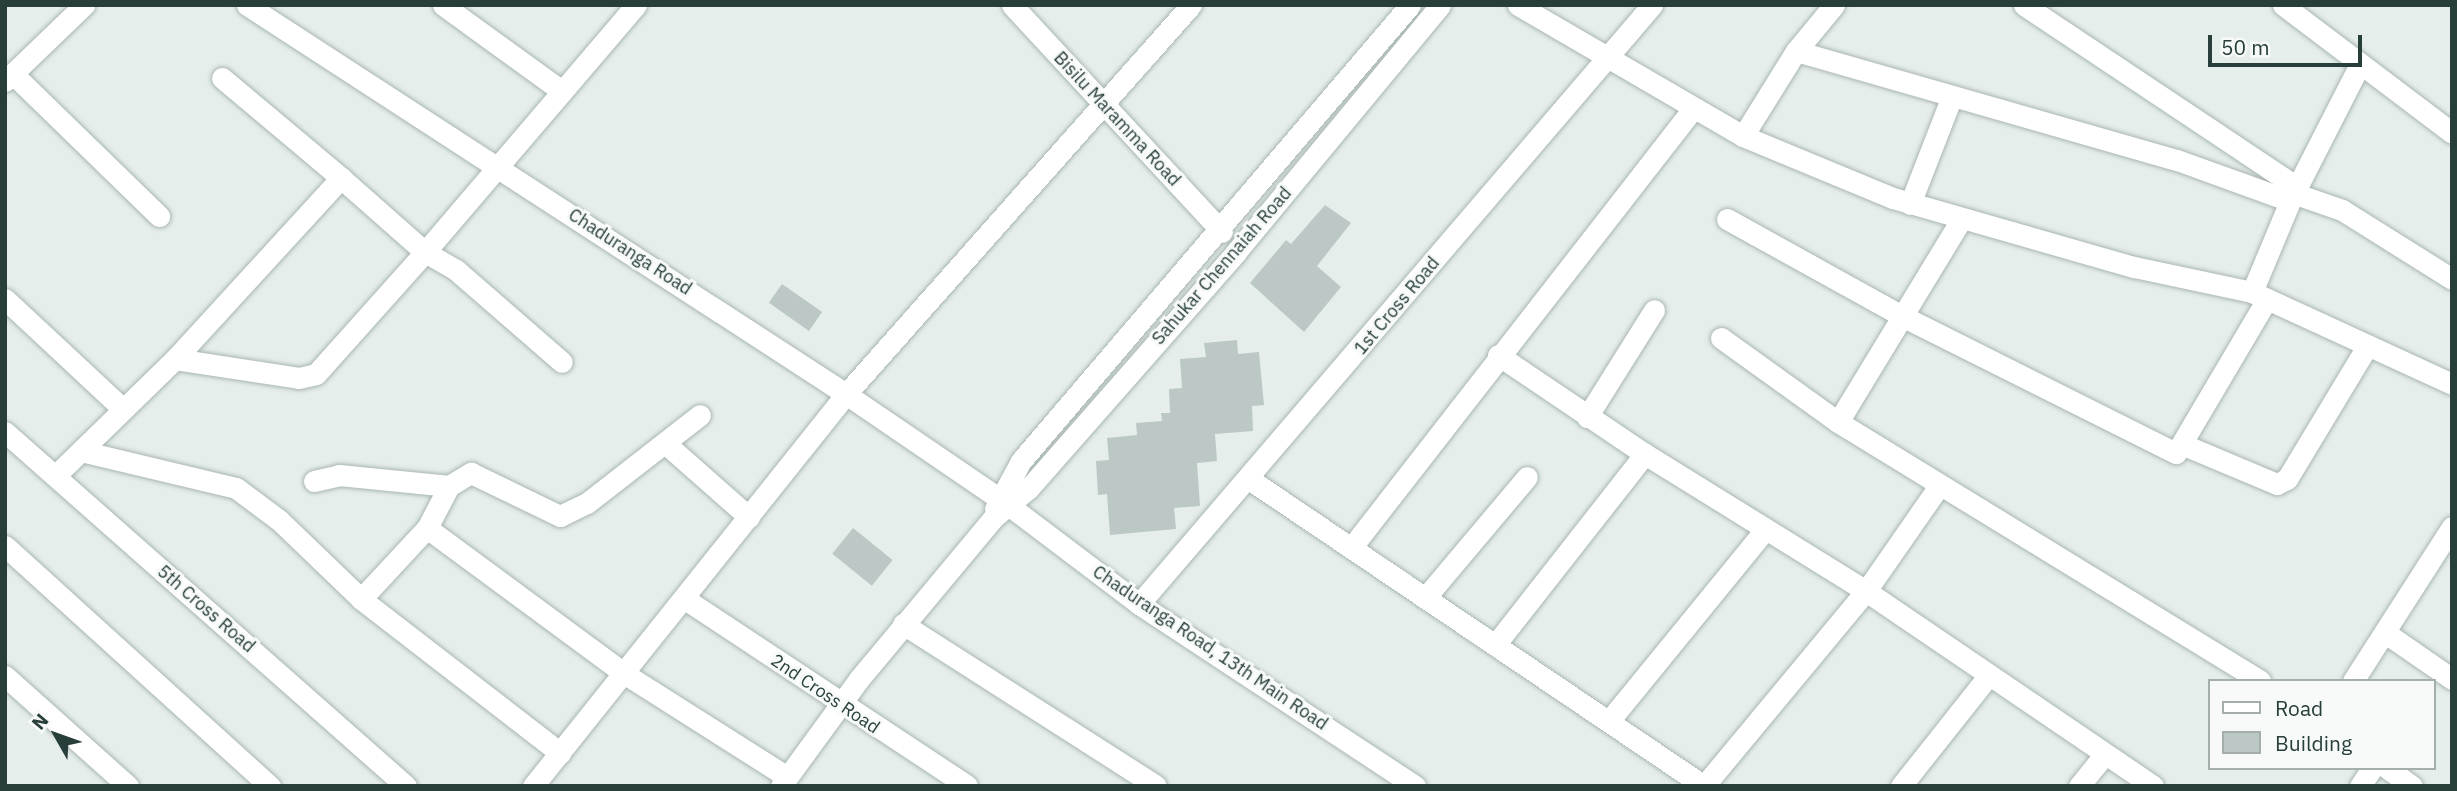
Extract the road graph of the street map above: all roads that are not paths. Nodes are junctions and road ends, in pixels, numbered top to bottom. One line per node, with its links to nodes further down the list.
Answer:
1 (84, 5): 17 (street)
2 (247, 5): 25 (street, Chaduranga Road)
3 (636, 5): 19 (street)
4 (1012, 5): 21 (street, Bisilu Maramma Road)
5 (1191, 5): 21 (street)
6 (1410, 5): 32 (street, Sahukar Chennaiah Road)
7 (1440, 5): 61 (street, Sahukar Chennaiah Road)
8 (1518, 5): 15 (street)
9 (1652, 5): 15 (street, 1st Cross Road)
10 (1834, 5): 14 (street)
11 (2024, 5): 27 (street)
12 (2283, 5): 16 (street)
13 (447, 6): 19 (street)
14 (1796, 51): 20 (street); 24 (street)
15 (1609, 57): 22 (street); 57 (street, 1st Cross Road)
16 (2360, 64): 23 (street); 27 (street)
17 (9, 77): 29 (street)
18 (222, 78): 26 (street)
19 (562, 91): 25 (street)
20 (1952, 96): 27 (street); 28 (street)
21 (1102, 104): 32 (street, Bisilu Maramma Road); 45 (street)
22 (1692, 110): 24 (street); 41 (street)
23 (2452, 133)
24 (1743, 136): 28 (street)
25 (497, 165): 33 (street); 45 (street, Chaduranga Road)
26 (341, 178): 33 (street); 42 (street)
27 (2293, 194): 34 (street); 35 (street)
28 (1910, 204): 31 (street)
29 (159, 216)
30 (1727, 219): 38 (street)
31 (1960, 220): 35 (street); 38 (street)
32 (1222, 232): 61 (street, Sahukar Chennaiah Road)
33 (425, 252): 42 (street); 43 (street)
34 (2452, 279)
35 (2259, 297): 40 (street); 52 (street)
36 (1654, 310): 48 (street)
37 (10, 312): 46 (street)
38 (1904, 317): 49 (street); 52 (street)
39 (1721, 338): 49 (street)
40 (2366, 348): 44 (street); 52 (street)
41 (1498, 355): 48 (street); 67 (street)
42 (175, 359): 46 (street)
43 (562, 362)
44 (2452, 384)
45 (846, 394): 61 (street, Chaduranga Road); 62 (street)
46 (123, 409): 53 (street)
47 (700, 415): 51 (street)
48 (1587, 417): 54 (street)
49 (1838, 422): 60 (street)
50 (5, 432): 55 (street, 5th Cross Road)
51 (665, 443): 59 (street); 62 (street)
52 (2184, 445)
53 (81, 451): 55 (street); 70 (street)
54 (1645, 454): 65 (street); 75 (street)
55 (55, 476): 91 (street, 5th Cross Road)
56 (1527, 477): 69 (street)
57 (1249, 479): 67 (street); 72 (street, 1st Cross Road)
58 (314, 481): 59 (street)
59 (449, 486): 63 (street)
60 (1939, 486): 68 (street); 79 (street)
61 (999, 507): 72 (street, Chaduranga Road, 13th Main Road); 73 (street, Sahukar Chennaiah Road)
62 (749, 517): 71 (street)
63 (427, 528): 70 (street); 76 (street)
64 (2452, 528): 74 (street)
65 (1765, 530): 68 (street); 83 (street)
66 (5, 546): 90 (street)
67 (1351, 548): 69 (street)
68 (1866, 591): 77 (street); 83 (street)
69 (1425, 598): 75 (street)
70 (361, 599): 84 (street)
71 (685, 599): 76 (street); 82 (street, 2nd Cross Road)
72 (1139, 604): 95 (street, Chaduranga Road, 13th Main Road)
73 (903, 624): 82 (street, Sahukar Chennaiah Road); 94 (street)
74 (2387, 634): 80 (street); 81 (street)
75 (1495, 645): 83 (street)
76 (625, 674): 84 (street); 88 (street)
77 (1989, 675): 85 (street); 96 (street)
78 (5, 676): 89 (street)
79 (2257, 679)
80 (2354, 679)
81 (2452, 679)
82 (839, 705): 88 (street, Sahukar Chennaiah Road); 93 (street, 2nd Cross Road)
83 (1609, 721)
84 (561, 753): 92 (street)
85 (2105, 754): 97 (street); 98 (street)
86 (2371, 770): 99 (street)
87 (2390, 770): 100 (street)
88 (784, 781)
89 (128, 786)
90 (270, 786)
91 (407, 786)
92 (533, 786)
93 (967, 786)
94 (1156, 786)
95 (1415, 786)
96 (1902, 786)
97 (2079, 786)
98 (2153, 786)
99 (2360, 786)
100 (2412, 786)

